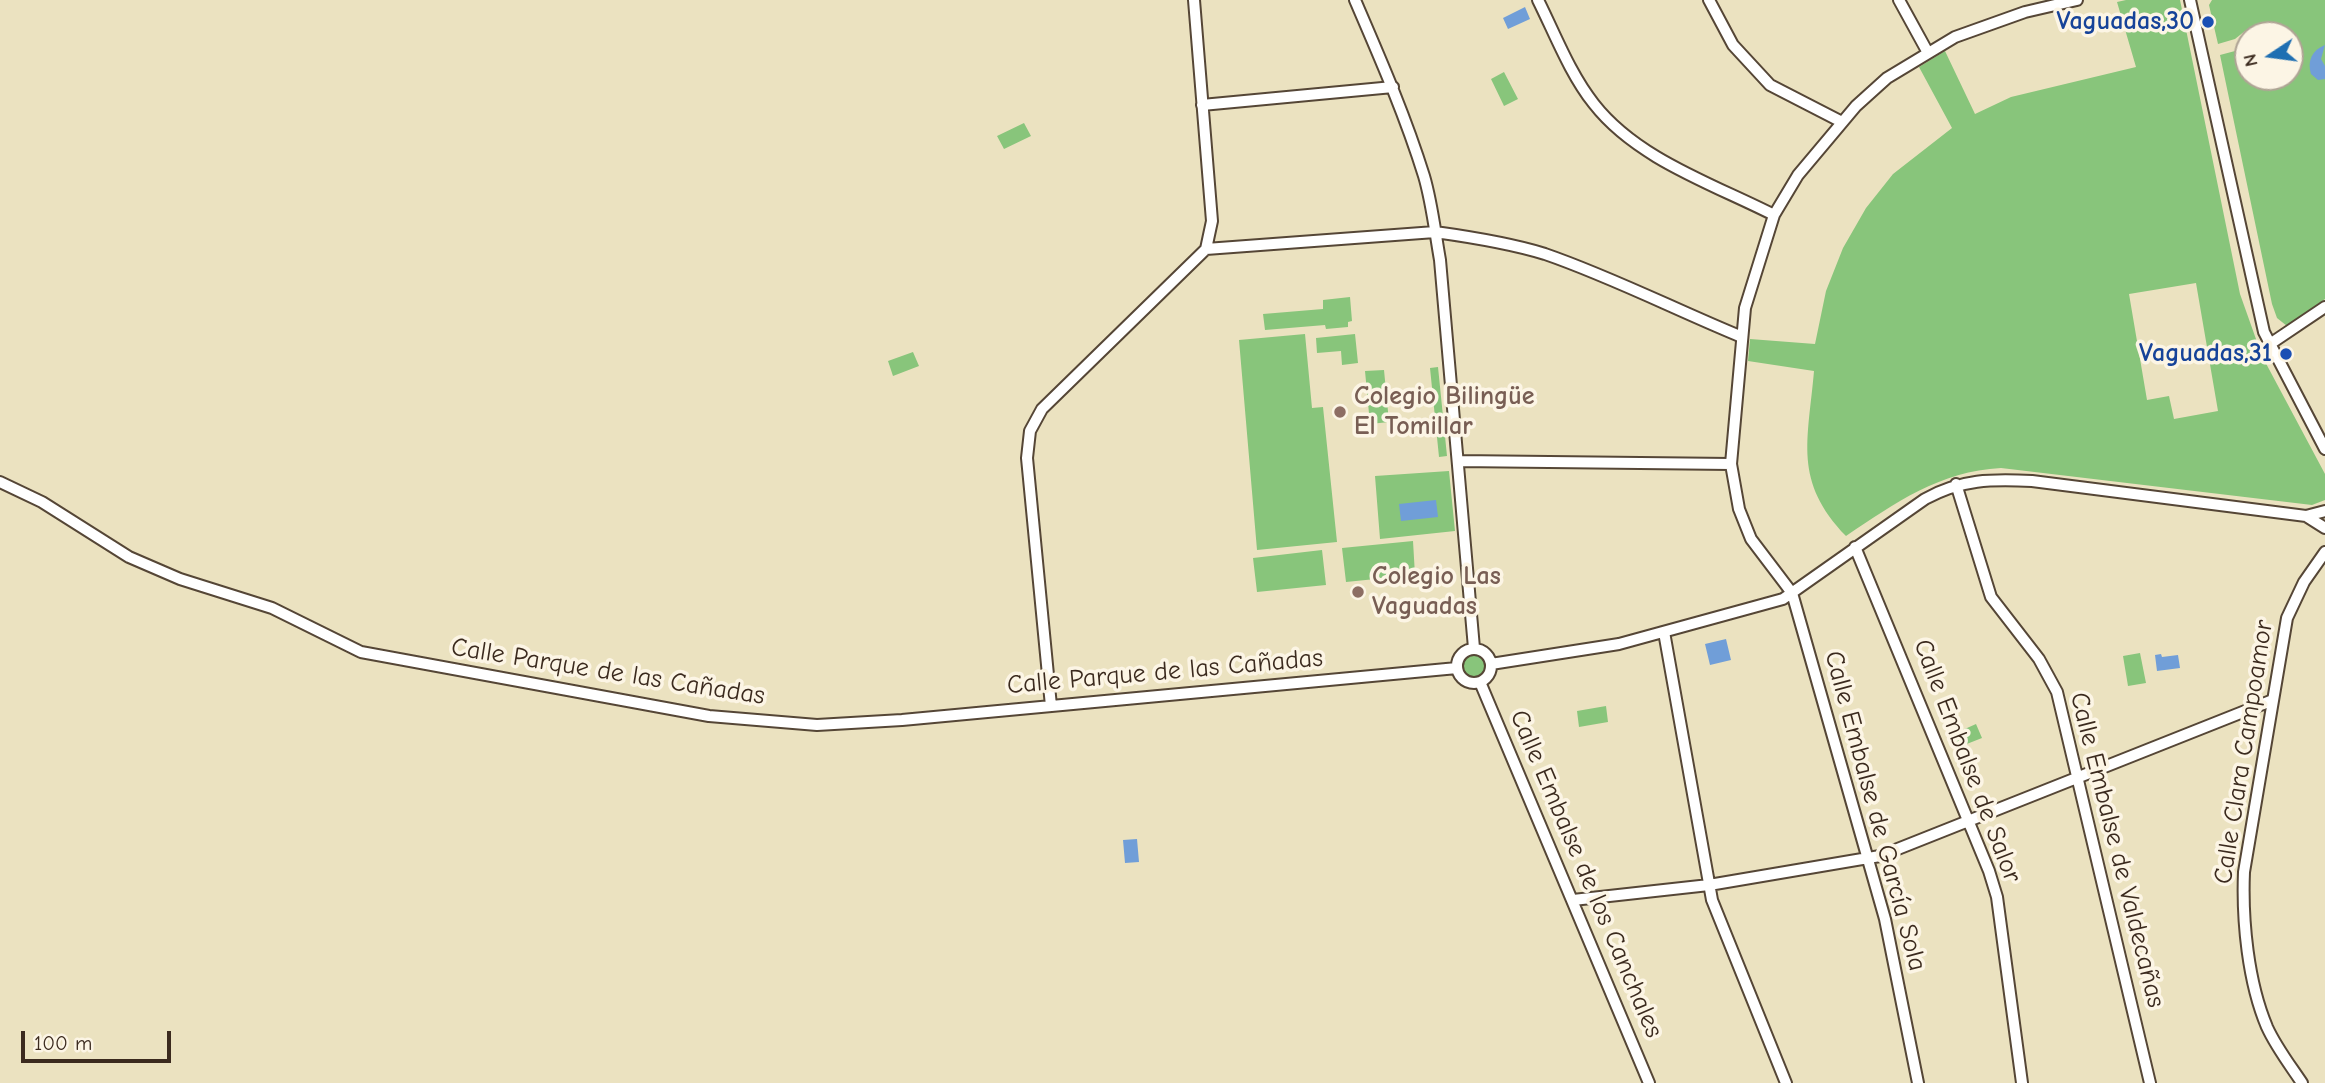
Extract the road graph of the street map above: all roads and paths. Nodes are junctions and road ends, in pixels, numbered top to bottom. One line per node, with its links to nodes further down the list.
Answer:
1 (1194, 0): 11 (street)
2 (1355, 0): 10 (street)
3 (1538, 0): 13 (street)
4 (1709, 0): 12 (street)
5 (1899, 0): 9 (street)
6 (2077, 0): 8 (street)
7 (2190, 0): 18 (street)
8 (2048, 3): 9 (street)
9 (1927, 51): 12 (street)
10 (1393, 88): 11 (street); 14 (street)
11 (1202, 105): 15 (street)
12 (1840, 121): 13 (street)
13 (1774, 215): 17 (street)
14 (1435, 232): 15 (street); 17 (street); 20 (street)
15 (1206, 249): 36 (street)
16 (2325, 307): 18 (street)
17 (1742, 337): 21 (street)
18 (2270, 344): 19 (street)
19 (2325, 449)
20 (1458, 461): 21 (street); 31 (street)
21 (1731, 464): 29 (street)
22 (0, 482): 36 (street, Calle Parque de las Cañadas)
23 (1956, 484): 25 (street); 27 (street); 37 (street, Calle Embalse de Valdecañas)
24 (2325, 511): 25 (street)
25 (2306, 516): 26 (street)
26 (2325, 528)
27 (1855, 547): 29 (street); 38 (street, Calle Embalse de Salor)
28 (2325, 552): 35 (street, Calle Clara Campoamor)
29 (1792, 593): 30 (street); 39 (street, Calle Embalse de García Sola)
30 (1664, 632): 32 (street); 40 (street)
31 (1474, 648): 32 (street); 33 (street)
32 (1491, 664): 34 (street)
33 (1457, 668): 34 (street); 36 (street, Calle Parque de las Cañadas)
34 (1480, 682): 41 (street, Calle Embalse de los Canchales)
35 (2273, 700): 37 (street); 47 (street, Calle Clara Campoamor)
36 (1051, 706)
37 (2077, 777): 38 (street); 46 (street, Calle Embalse de Valdecañas)
38 (1969, 820): 39 (street); 45 (street, Calle Embalse de Salor)
39 (1868, 859): 40 (street); 44 (street, Calle Embalse de García Sola)
40 (1709, 884): 41 (street); 43 (street)
41 (1573, 900): 42 (street, Calle Embalse de los Canchales)
42 (1649, 1083)
43 (1786, 1083)
44 (1918, 1083)
45 (2022, 1083)
46 (2150, 1083)
47 (2302, 1083)

